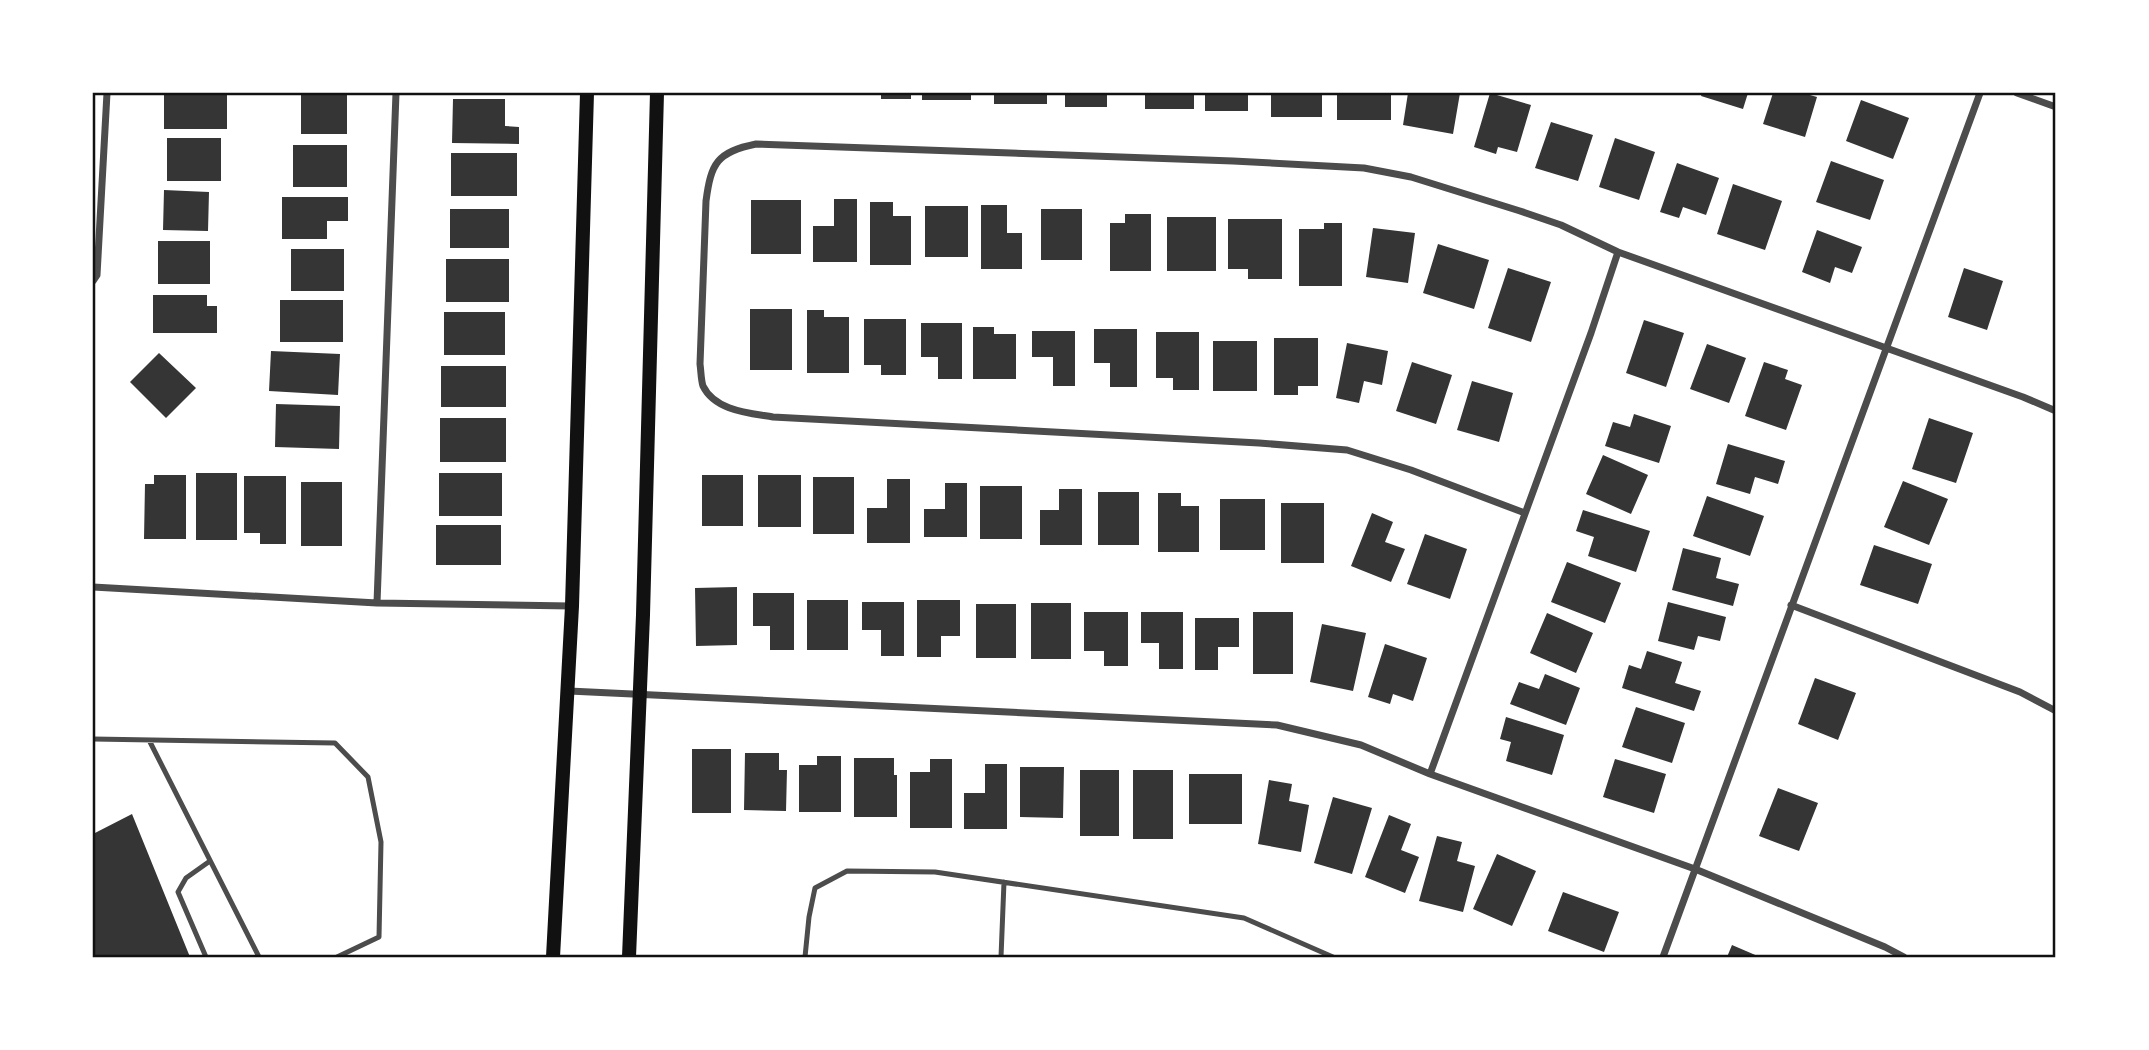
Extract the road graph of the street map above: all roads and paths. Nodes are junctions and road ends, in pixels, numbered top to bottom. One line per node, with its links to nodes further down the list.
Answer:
1 (107, 93): 9 (street)
2 (396, 93): 14 (street)
3 (587, 93): 16 (main road)
4 (657, 93): 18 (main road)
5 (1980, 93): 10 (street)
6 (2017, 93): 7 (street)
7 (2056, 107)
8 (1618, 252): 10 (street); 12 (street); 12 (street)
9 (93, 281)
10 (1887, 348): 11 (street); 15 (street)
11 (2056, 411)
12 (1525, 513): 22 (street)
13 (93, 587): 14 (street)
14 (377, 603): 16 (street)
15 (1791, 605): 19 (street); 24 (street)
16 (572, 606): 17 (main road)
17 (569, 691): 18 (street); 29 (main road)
18 (640, 693): 22 (street); 30 (main road)
19 (2056, 711)
20 (93, 739): 21 (lane)
21 (149, 740): 23 (lane); 28 (lane)
22 (1430, 774): 24 (street)
23 (210, 861): 26 (lane); 27 (lane)
24 (1695, 869): 34 (street); 35 (street)
25 (1004, 882): 31 (lane); 32 (lane); 33 (lane)
26 (206, 957)
27 (259, 957)
28 (337, 957)
29 (553, 957)
30 (629, 957)
31 (805, 957)
32 (1001, 957)
33 (1333, 957)
34 (1663, 957)
35 (1904, 957)

